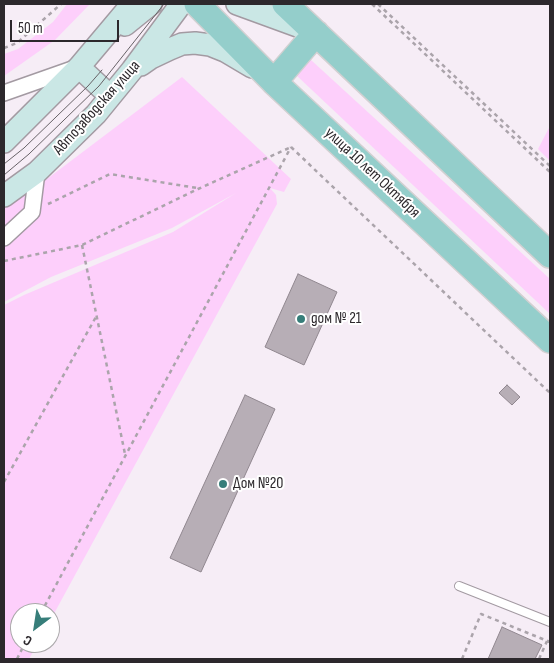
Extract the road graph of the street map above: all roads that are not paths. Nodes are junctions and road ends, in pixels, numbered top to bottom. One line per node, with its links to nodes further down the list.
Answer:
1 (132, 4): 8 (main road)
2 (151, 4): 8 (main road)
3 (197, 4): 10 (main road, улица 10 лет Октября)
4 (237, 4): 7 (main road)
5 (285, 4): 7 (main road)
6 (176, 10): 9 (main road, Автозаводская улица)
7 (316, 33): 10 (main road); 17 (main road)
8 (79, 67): 11 (street); 12 (main road); 13 (main road)
9 (132, 70): 10 (main road); 12 (main road, Автозаводская улица)
10 (274, 82): 18 (main road, улица 10 лет Октября)
11 (4, 93)
12 (110, 96): 14 (main road, Автозаводская улица)
13 (4, 142)
14 (37, 172): 15 (main road, Автозаводская улица); 16 (street)
15 (4, 196)
16 (4, 238)
17 (550, 255)
18 (550, 340)
19 (459, 586): 20 (lane)
20 (550, 622)

